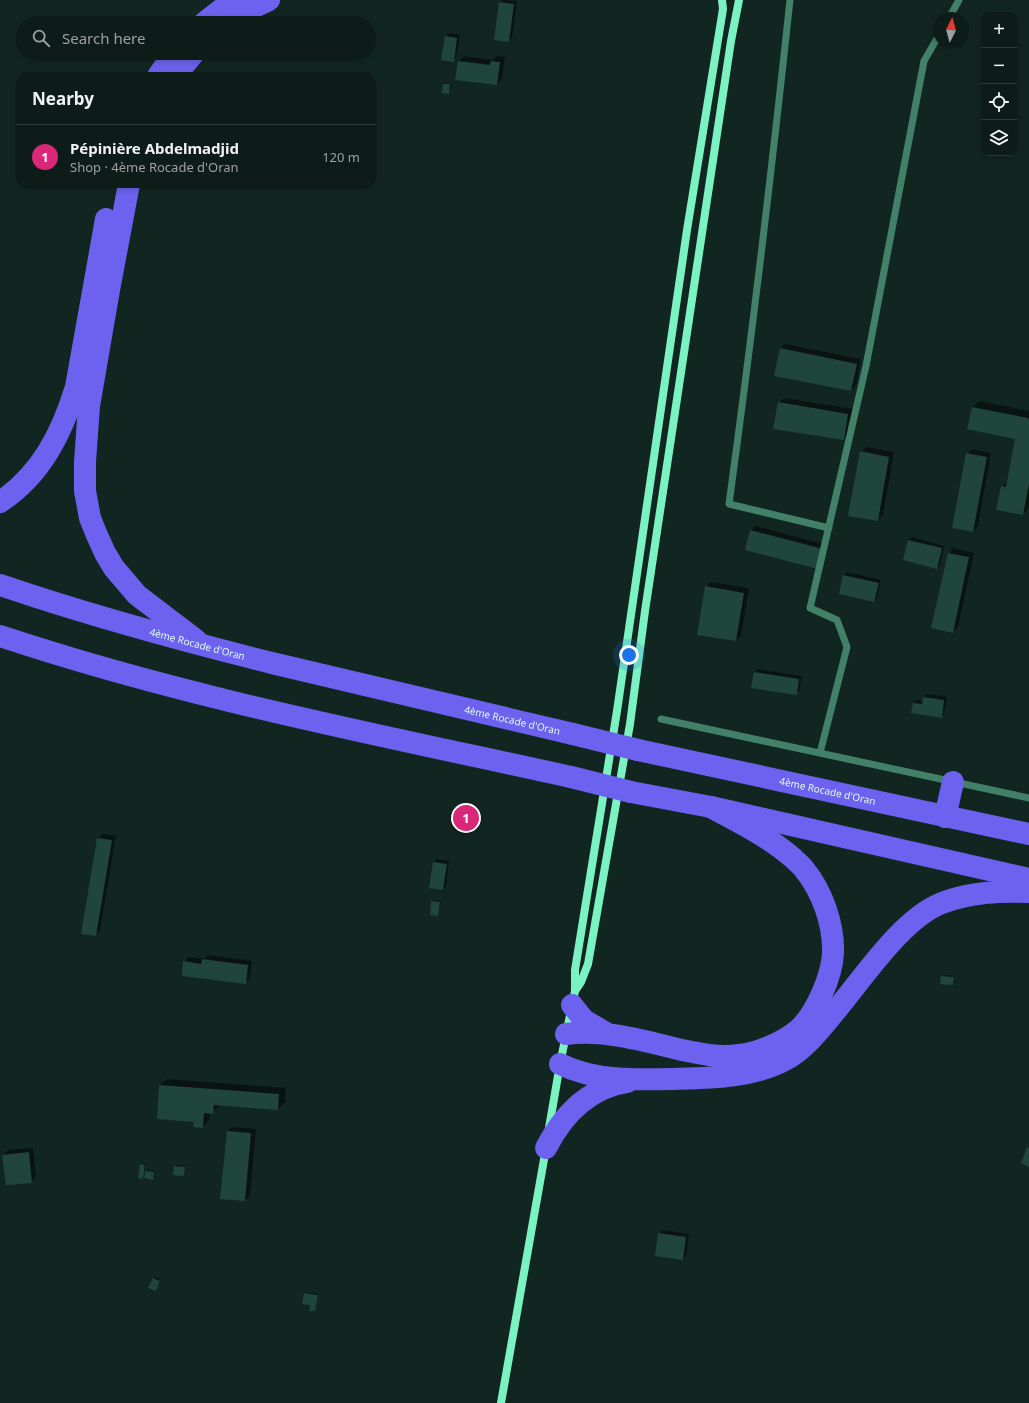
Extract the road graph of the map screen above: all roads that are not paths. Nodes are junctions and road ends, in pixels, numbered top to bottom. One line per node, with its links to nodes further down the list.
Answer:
1 (236, 0): 8 (highway)
2 (269, 0): 9 (highway)
3 (722, 0): 31 (main road)
4 (740, 0): 31 (main road)
5 (790, 0): 18 (lane)
6 (959, 0): 7 (lane)
7 (952, 12)
8 (213, 16)
9 (240, 16)
10 (933, 45): 18 (lane)
11 (169, 60): 13 (highway)
12 (189, 60): 14 (highway)
13 (161, 72)
14 (179, 72)
15 (112, 188): 17 (highway)
16 (128, 188): 21 (highway)
17 (0, 502)
18 (829, 528): 23 (lane)
19 (0, 585): 21 (highway, 4ème Rocade d'Oran)
20 (0, 636): 26 (highway, bridge)
21 (203, 646): 27 (highway, 4ème Rocade d'Oran, bridge)
22 (661, 719): 23 (lane)
23 (820, 753): 24 (lane)
24 (953, 782): 25 (lane); 27 (highway)
25 (1029, 798)
26 (711, 807): 29 (highway); 32 (highway)
27 (945, 817): 28 (highway, 4ème Rocade d'Oran)
28 (1029, 834)
29 (1029, 879)
30 (1029, 892): 35 (highway)
31 (573, 998): 32 (highway); 33 (main road)
32 (607, 1033): 33 (highway)
33 (566, 1034): 34 (main road)
34 (560, 1064): 35 (highway); 36 (main road)
35 (640, 1079): 36 (highway)
36 (546, 1148): 37 (main road)
37 (501, 1403)

